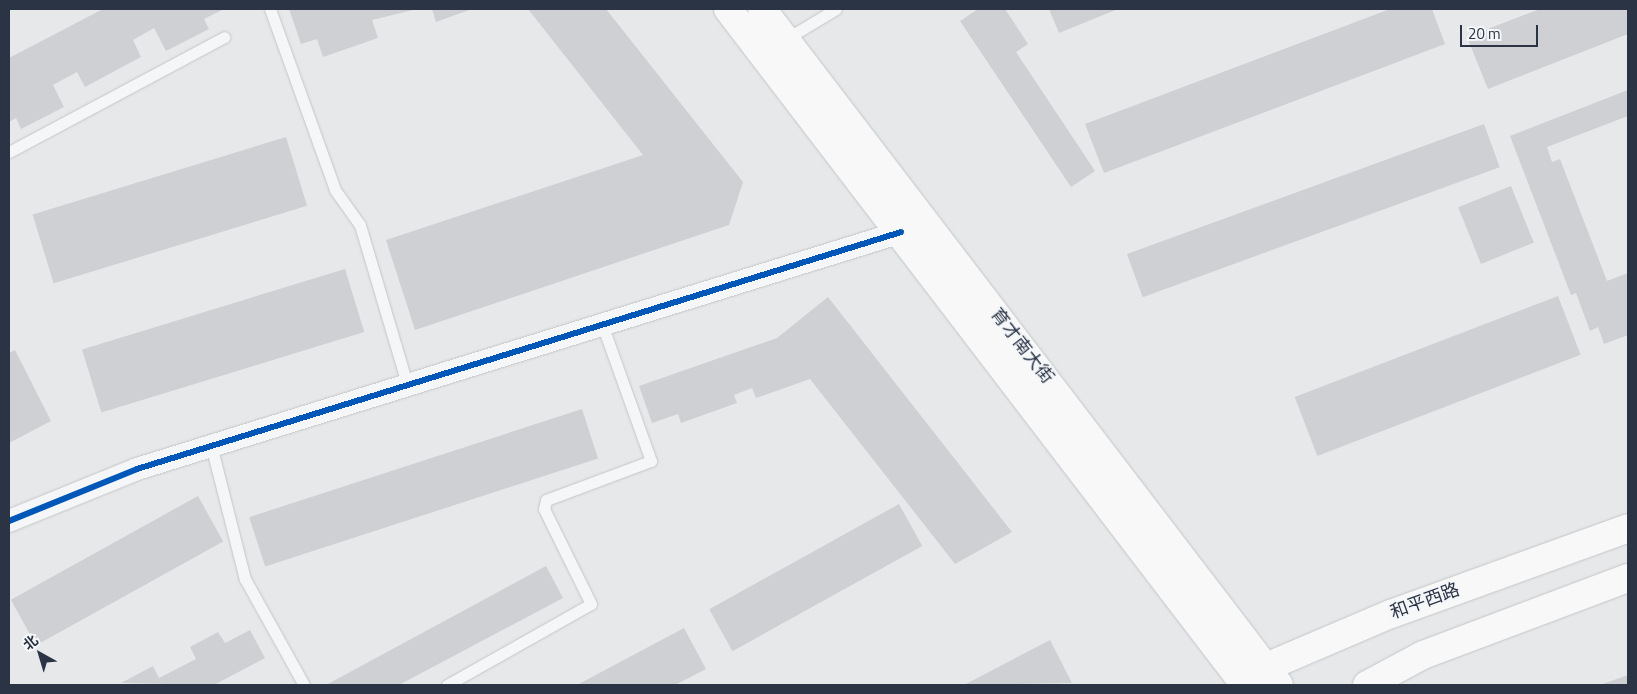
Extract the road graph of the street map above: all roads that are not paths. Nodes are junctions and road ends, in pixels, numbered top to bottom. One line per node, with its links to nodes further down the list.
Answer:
1 (270, 9): 10 (lane)
2 (728, 9): 8 (main road, 育才南大街)
3 (762, 9): 6 (main road, 育才南大街)
4 (836, 9): 6 (lane)
5 (224, 37): 7 (lane)
6 (786, 39): 15 (main road, 育才南大街)
7 (9, 152)
8 (900, 232): 9 (street); 16 (main road, 育才南大街)
9 (602, 324): 10 (street); 18 (lane)
10 (407, 384): 11 (street)
11 (211, 446): 12 (street); 17 (lane)
12 (9, 520)
13 (1628, 528): 15 (main road, 和平西路)
14 (1628, 578): 19 (main road)
15 (1272, 676): 16 (main road, 和平西路)
16 (1237, 683)
17 (304, 685)
18 (447, 685)
19 (1366, 685)

